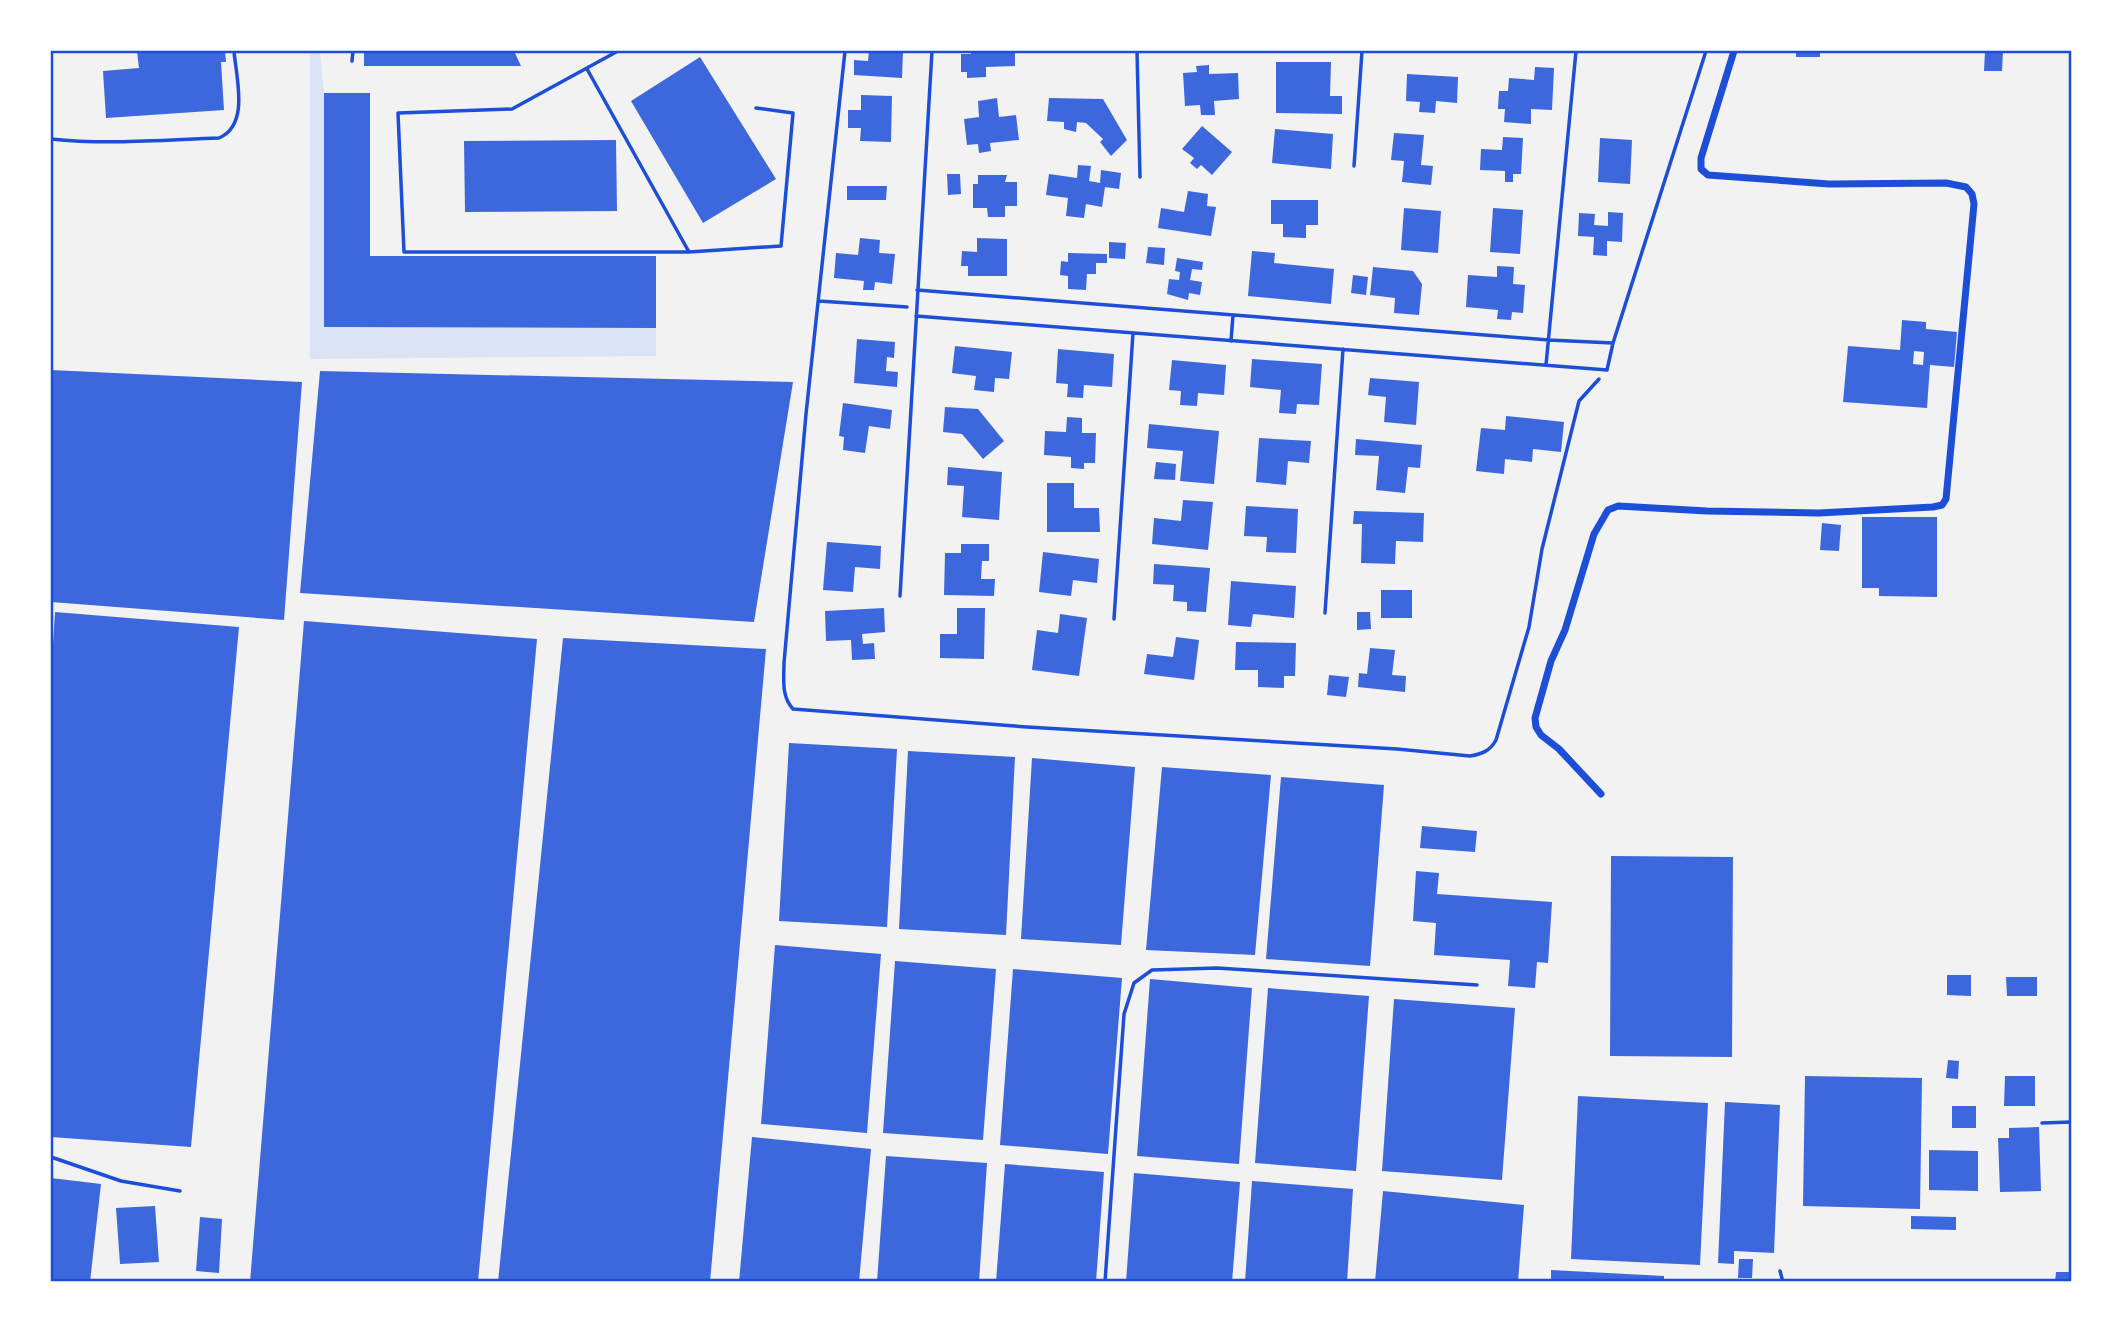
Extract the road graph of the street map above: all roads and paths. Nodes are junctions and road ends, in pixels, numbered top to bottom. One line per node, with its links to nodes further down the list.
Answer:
1 (234, 51): 14 (lane)
2 (353, 51): 11 (lane)
3 (618, 51): 10 (lane)
4 (932, 51): 18 (lane)
5 (1137, 51): 16 (lane)
6 (1363, 51): 15 (lane)
7 (1576, 51): 24 (lane)
8 (1706, 51): 26 (lane)
9 (1734, 51): 32 (street)
10 (607, 53): 12 (lane)
11 (352, 61)
12 (587, 69): 17 (lane); 17 (lane)
13 (756, 108): 17 (lane)
14 (51, 139)
15 (1354, 166)
16 (1140, 177)
17 (689, 252)
18 (917, 289): 20 (lane); 21 (lane)
19 (818, 301): 20 (path)
20 (916, 308): 22 (lane)
21 (1233, 315): 24 (lane); 25 (lane)
22 (916, 316): 23 (lane); 29 (lane)
23 (1133, 333): 25 (lane); 31 (lane)
24 (1549, 340): 26 (lane); 28 (lane)
25 (1231, 341): 27 (lane)
26 (1613, 343): 28 (lane)
27 (1343, 349): 28 (lane); 30 (lane)
28 (1546, 365)
29 (900, 596)
30 (1325, 613)
31 (1114, 619)
32 (1601, 794)
33 (1477, 985): 39 (lane)
34 (2072, 1122): 35 (lane)
35 (2042, 1123)
36 (51, 1157): 37 (lane)
37 (180, 1191)
38 (1780, 1271): 40 (lane)
39 (1105, 1282)
40 (1783, 1282)

